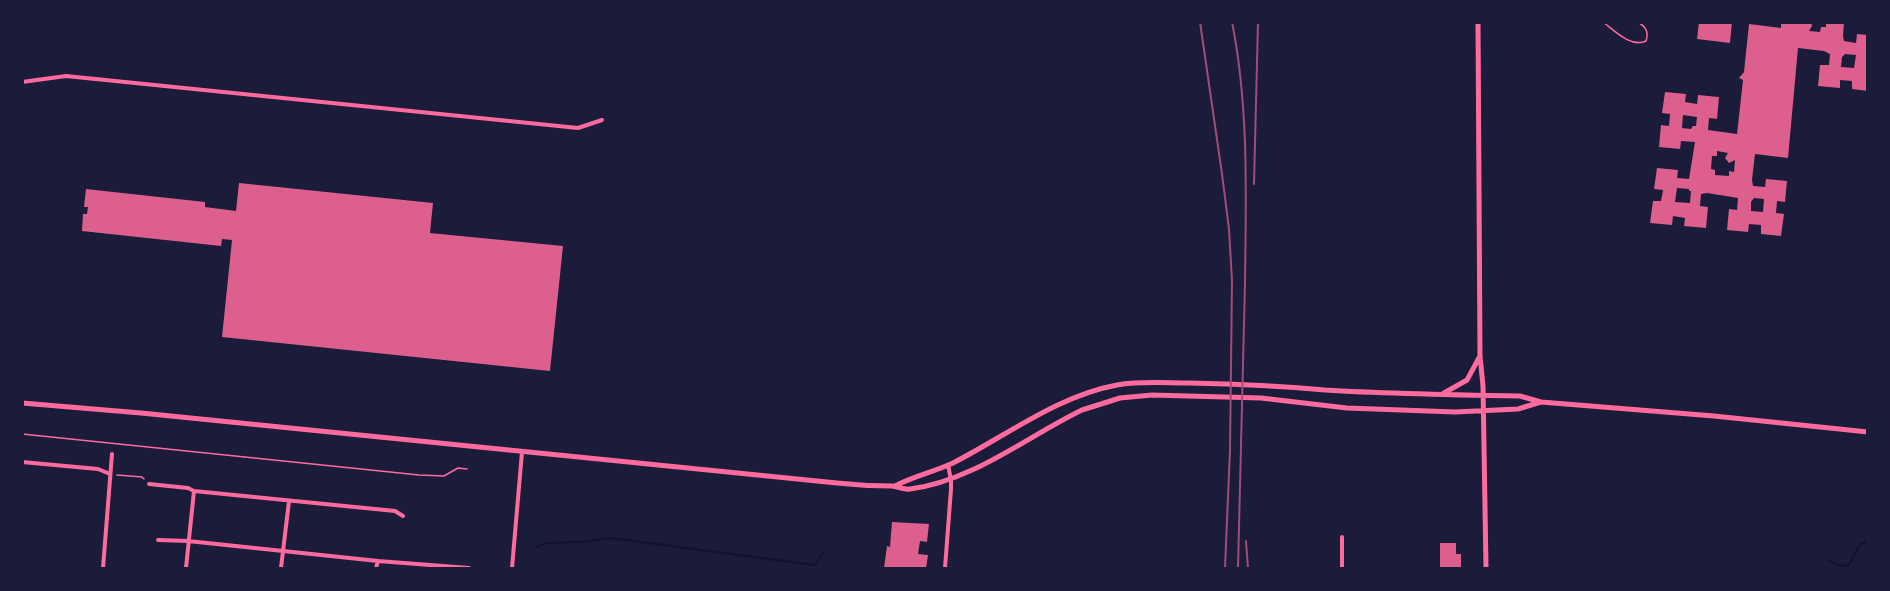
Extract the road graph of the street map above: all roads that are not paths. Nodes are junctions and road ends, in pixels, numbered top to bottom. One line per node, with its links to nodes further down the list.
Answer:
1 (1478, 22): 6 (main road)
2 (1603, 22): 3 (lane)
3 (1638, 22)
4 (22, 82): 5 (street)
5 (602, 120)
6 (1480, 356): 7 (main road); 8 (main road)
7 (1443, 394): 8 (main road); 16 (main road)
8 (1483, 395): 9 (main road); 11 (main road)
9 (1541, 402): 11 (main road); 12 (main road)
10 (22, 403): 13 (main road)
11 (1483, 411): 18 (main road); 37 (main road)
12 (1868, 432)
13 (522, 452): 20 (main road); 34 (street)
14 (112, 454): 17 (street)
15 (22, 462): 17 (street)
16 (948, 465): 18 (street); 20 (main road)
17 (110, 474): 29 (street)
18 (951, 480): 20 (main road); 35 (street)
19 (149, 484): 21 (street)
20 (895, 486)
21 (194, 491): 22 (street); 26 (street)
22 (289, 501): 23 (street); 27 (street)
23 (403, 516)
24 (1342, 537): 36 (street)
25 (158, 540): 26 (street)
26 (188, 541): 27 (street); 30 (street)
27 (283, 550): 28 (street); 31 (street)
28 (378, 561): 32 (street); 33 (street)
29 (103, 568)
30 (186, 568)
31 (281, 568)
32 (376, 568)
33 (469, 568)
34 (512, 568)
35 (945, 568)
36 (1342, 568)
37 (1486, 568)

